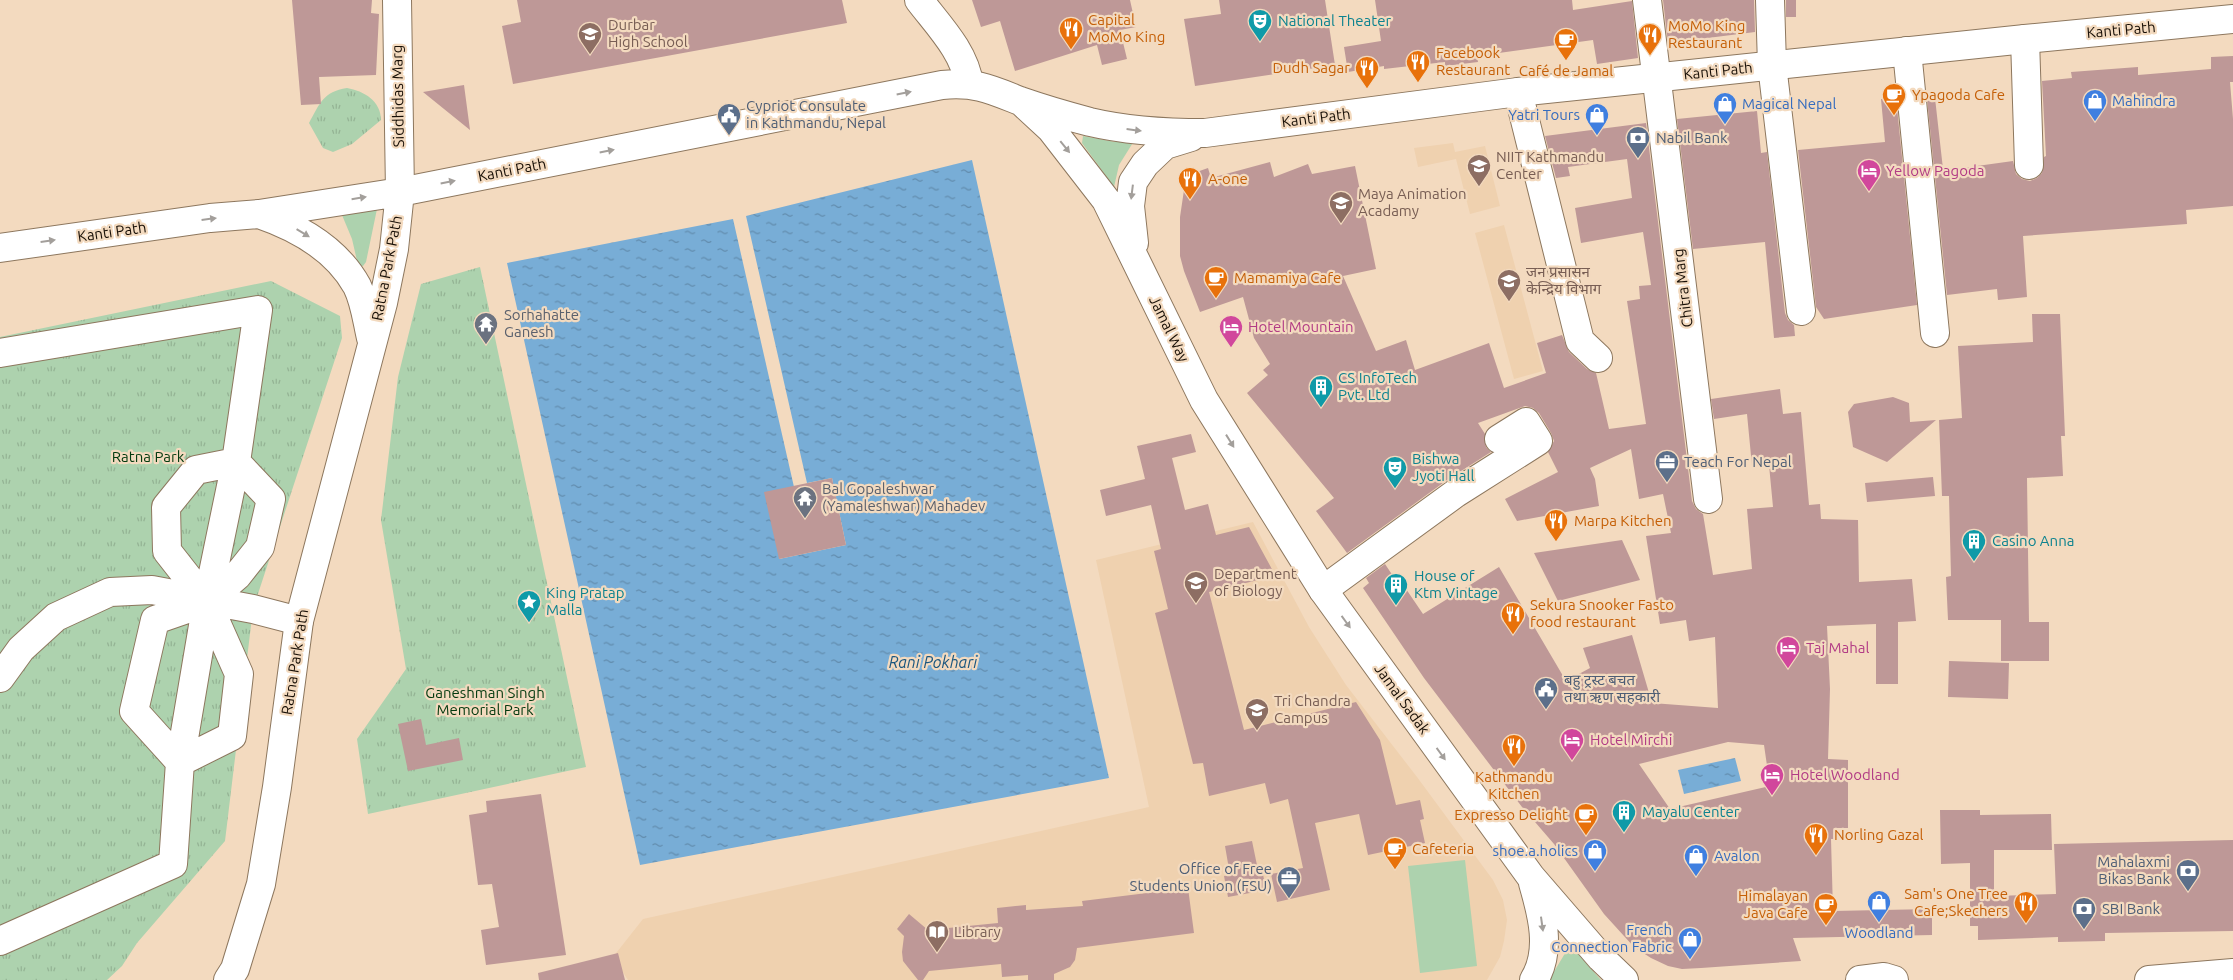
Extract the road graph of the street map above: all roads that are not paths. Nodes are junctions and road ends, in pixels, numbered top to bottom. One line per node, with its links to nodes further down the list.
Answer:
1 (397, 0): 15 (main road, Siddhidas Marg)
2 (919, 0): 10 (main road)
3 (1647, 0): 9 (main road, Chitra Marg)
4 (1770, 0): 8 (main road)
5 (2233, 20): 6 (main road, Kanti Path)
6 (2025, 39): 7 (main road, Kanti Path); 14 (main road)
7 (1907, 51): 8 (main road, Kanti Path); 20 (main road)
8 (1772, 65): 9 (main road, Kanti Path); 19 (main road)
9 (1658, 77): 11 (main road, Kanti Path); 27 (main road, Chitra Marg)
10 (969, 84): 12 (main road, Kanti Path); 15 (main road, Kanti Path, one-way to 10)
11 (1518, 92): 13 (main road, Kanti Path); 23 (main road)
12 (1019, 100): 13 (main road, Kanti Path, one-way to 13); 18 (main road, Kanti Path, one-way to 18)
13 (1205, 133): 18 (main road, Kanti Path, one-way to 18)
14 (2029, 165)
15 (400, 192): 16 (main road, Kanti Path, one-way to 15); 21 (main road, Ratna Park Path)
16 (259, 214): 17 (main road, Kanti Path, one-way to 16); 21 (main road, Ratna Park Path, one-way to 21)
17 (0, 248)
18 (1135, 259): 24 (main road, Jamal Way)
19 (1801, 311)
20 (1935, 333)
21 (372, 345): 30 (main road, Ratna Park Path)
22 (0, 353): 26 (main road)
23 (1598, 358)
24 (1204, 400): 28 (main road, Jamal Sadak, one-way to 28)
25 (1500, 439): 28 (main road)
26 (236, 462): 29 (main road); 29 (main road); 29 (main road)
27 (1708, 499)
28 (1323, 590): 33 (main road, Jamal Sadak, one-way to 33)
29 (207, 602): 30 (main road); 31 (main road); 32 (main road); 32 (main road); 32 (main road)
30 (299, 621): 36 (main road, Ratna Park Path)
31 (0, 678)
32 (180, 762): 34 (main road)
33 (1531, 877): 37 (main road, one-way to 37); 38 (main road, Jamal Sadak)
34 (0, 941)
35 (2233, 973): 41 (main road)
36 (228, 980)
37 (1534, 980)
38 (1624, 980)
39 (1860, 980): 40 (main road)
40 (1894, 980)
41 (2149, 980)

